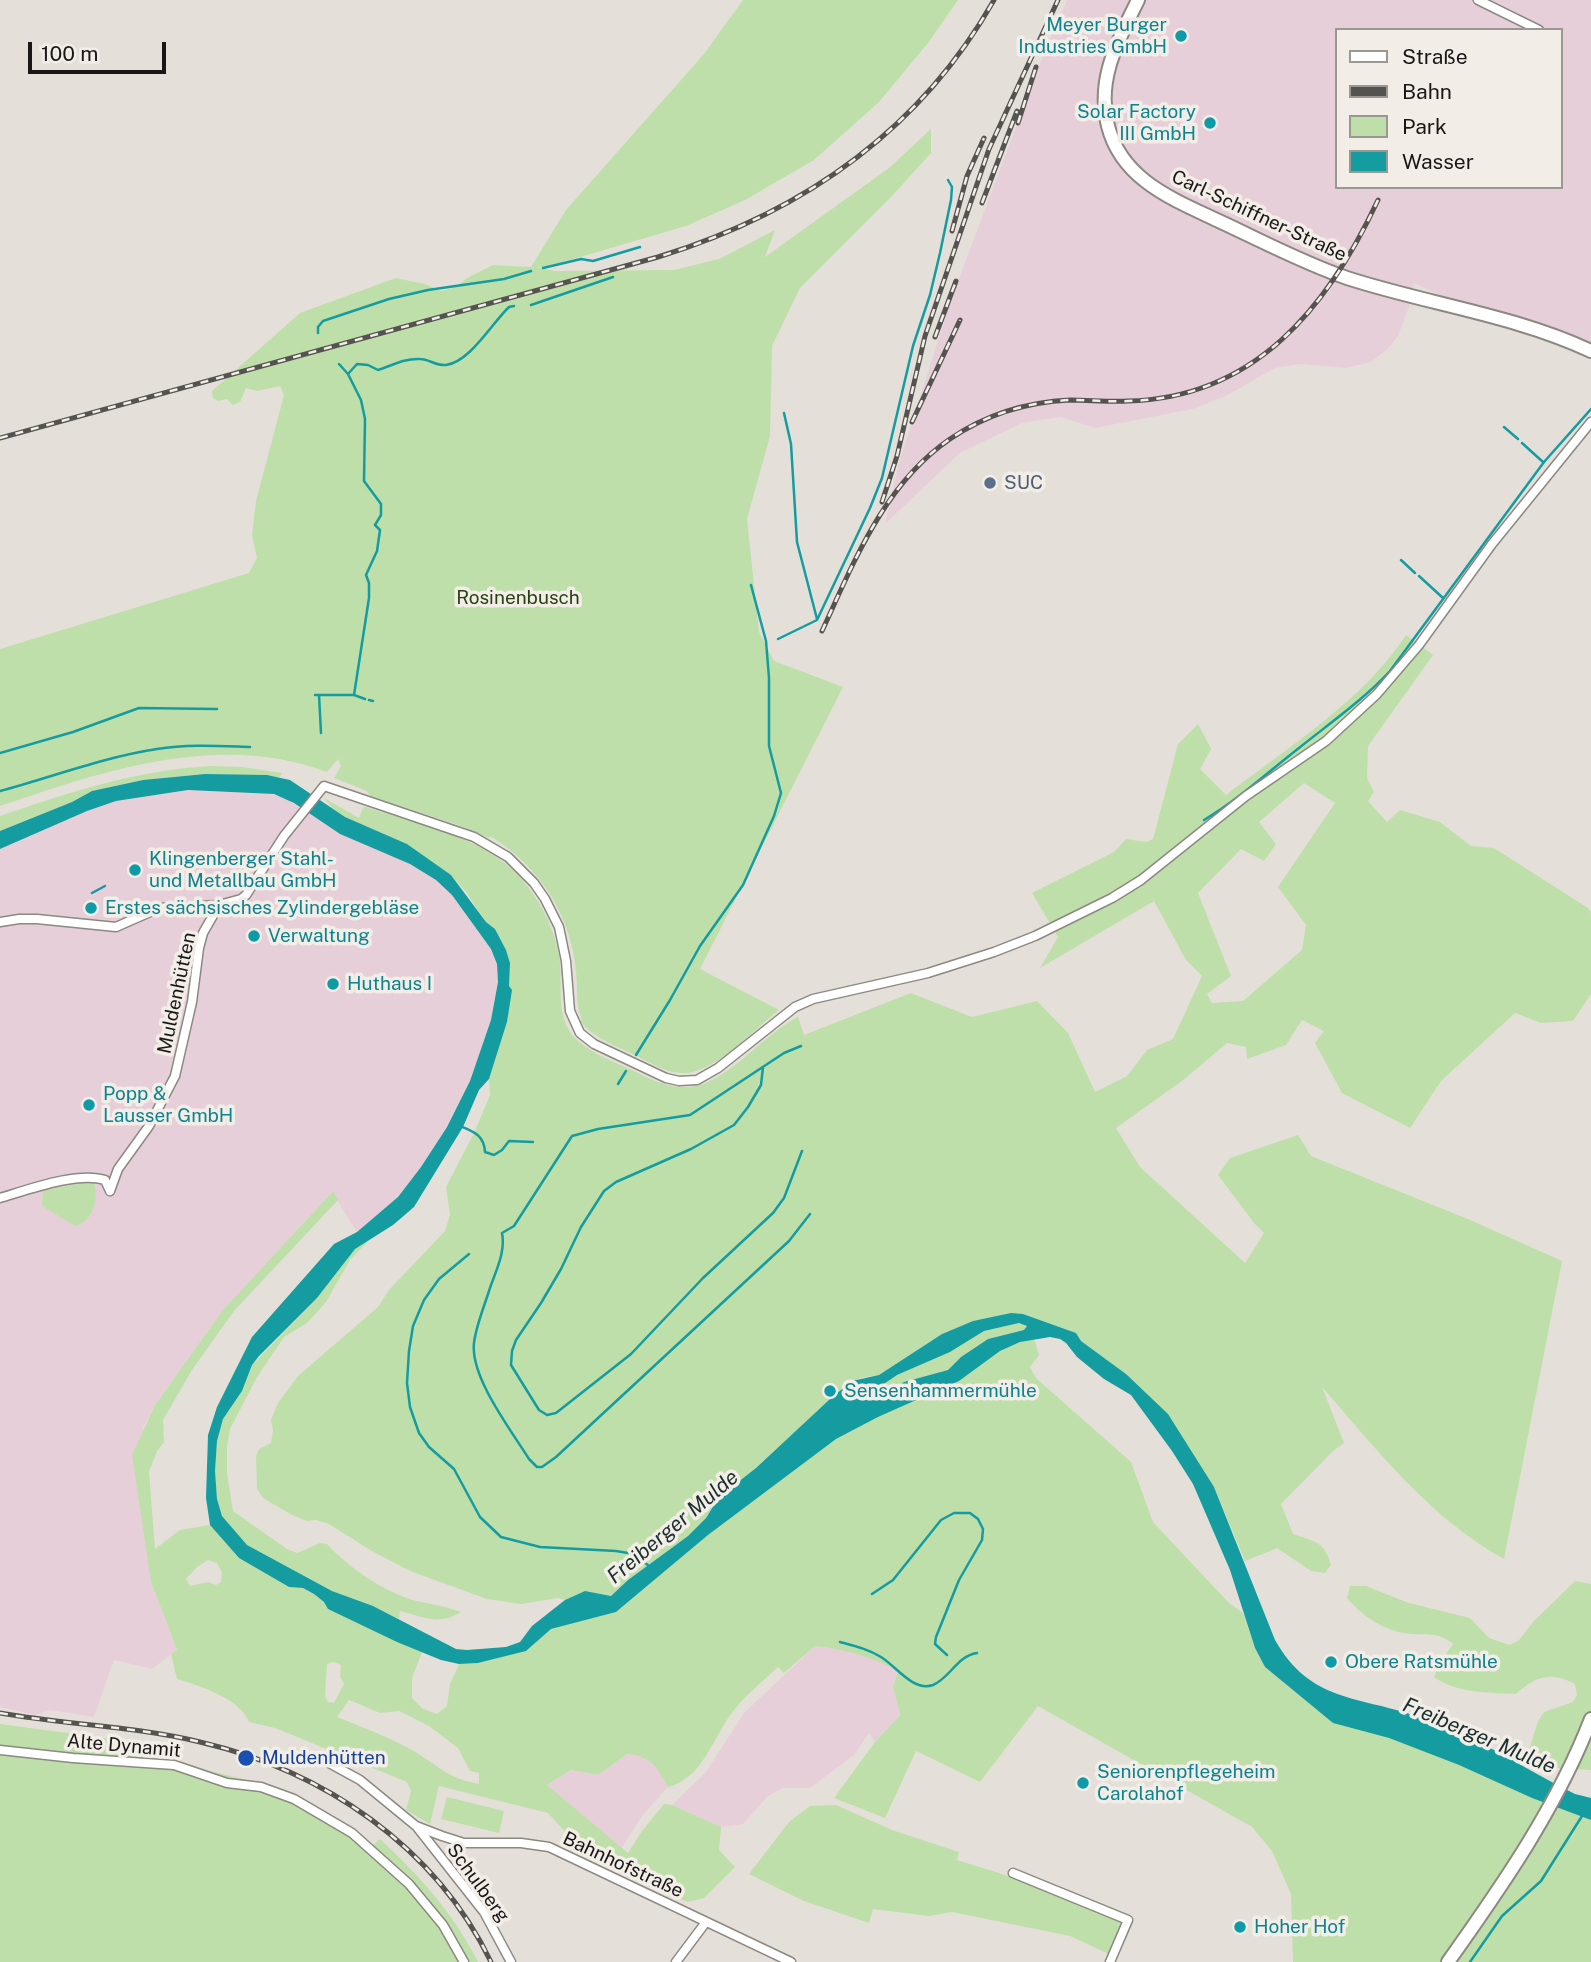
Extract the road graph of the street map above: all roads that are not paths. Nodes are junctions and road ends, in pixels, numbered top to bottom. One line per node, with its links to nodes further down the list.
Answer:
1 (1138, 0): 4 (main road, Carl-Schiffner-Straße)
2 (1478, 0): 3 (street)
3 (1535, 28)
4 (1591, 351)
5 (1591, 422): 6 (street)
6 (219, 905): 7 (street); 8 (street, Muldenhütten)
7 (0, 922)
8 (0, 1198)
9 (1590, 1722): 20 (main road)
10 (0, 1749): 15 (street, Alte Dynamit)
11 (328, 1763): 12 (street, Bahnhofstraße)
12 (416, 1826): 14 (street, Bahnhofstraße); 16 (street, Schulberg)
13 (1013, 1873): 19 (street)
14 (706, 1922): 17 (street); 18 (street, Bahnhofstraße)
15 (464, 1962)
16 (511, 1962)
17 (676, 1962)
18 (791, 1962)
19 (1110, 1962)
20 (1448, 1962)

